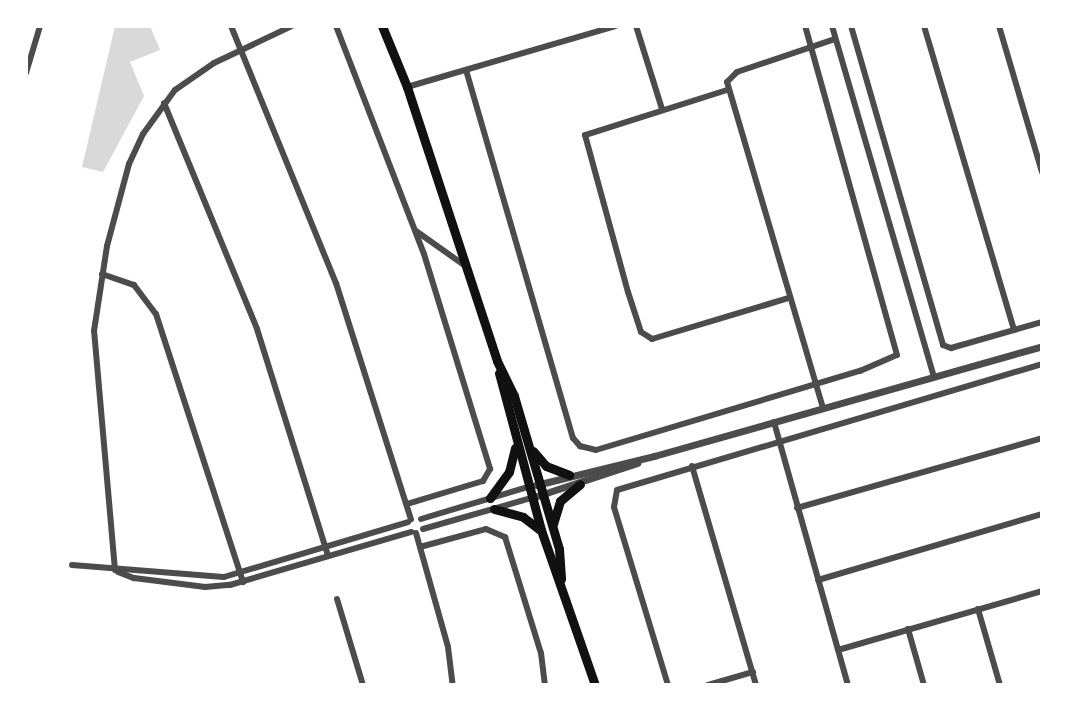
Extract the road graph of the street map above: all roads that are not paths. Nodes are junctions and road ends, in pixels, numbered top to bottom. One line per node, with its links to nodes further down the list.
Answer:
1 (40, 26): 17 (street)
2 (231, 26): 15 (street)
3 (292, 26): 15 (street)
4 (336, 26): 23 (street)
5 (382, 26): 18 (main road)
6 (615, 26): 16 (street)
7 (636, 26): 21 (street)
8 (805, 26): 14 (street)
9 (832, 26): 13 (street)
10 (851, 26): 28 (street)
11 (924, 26): 28 (street)
12 (999, 26): 22 (street)
13 (835, 39): 14 (street); 32 (street)
14 (811, 47): 19 (street); 33 (street)
15 (242, 49): 20 (street); 49 (street)
16 (466, 70): 18 (street); 33 (street)
17 (26, 73)
18 (407, 87): 24 (main road)
19 (727, 90): 21 (street); 26 (street)
20 (164, 103): 25 (street); 59 (street)
21 (662, 109): 26 (street)
22 (1042, 172)
23 (416, 231): 24 (street); 49 (street)
24 (466, 267): 30 (main road)
25 (102, 274): 63 (street); 64 (street)
26 (789, 298): 33 (street)
27 (1042, 322): 28 (street)
28 (1013, 330)
29 (1042, 346): 32 (street)
30 (497, 361): 36 (main road); 38 (main road)
31 (1042, 364): 39 (street)
32 (934, 377): 34 (street)
33 (815, 385): 34 (street)
34 (822, 408): 35 (street)
35 (774, 422): 39 (street); 40 (street)
36 (526, 437): 42 (main road); 43 (main road)
37 (1042, 438): 50 (street)
38 (515, 440): 45 (main road); 47 (main road)
39 (779, 441): 41 (street); 50 (street)
40 (654, 456): 42 (street); 44 (street)
41 (692, 466): 73 (street); 78 (street)
42 (569, 475): 43 (street)
43 (540, 483): 45 (street); 46 (main road)
44 (580, 484): 46 (street); 55 (main road)
45 (528, 487): 47 (street); 48 (main road)
46 (544, 495): 48 (street); 55 (main road)
47 (490, 498): 53 (street)
48 (531, 498): 51 (street); 57 (main road)
49 (407, 504): 54 (street)
50 (797, 508): 66 (street)
51 (494, 509): 56 (street); 57 (main road)
52 (1042, 514): 66 (street)
53 (421, 519): 54 (street); 56 (street)
54 (410, 521): 58 (street); 59 (street)
55 (552, 526): 65 (main road)
56 (423, 529): 58 (street)
57 (541, 530): 65 (main road)
58 (414, 533): 60 (street); 61 (street)
59 (326, 547): 61 (street); 64 (street)
60 (420, 547): 75 (street); 76 (street)
61 (328, 556): 67 (street)
62 (72, 565): 63 (street)
63 (115, 570): 64 (street); 67 (street)
64 (241, 573): 67 (street)
65 (561, 579): 77 (main road)
66 (818, 580): 72 (street)
67 (243, 582)
68 (1042, 592): 70 (street)
69 (337, 599): 74 (street)
70 (978, 609): 71 (street); 83 (street)
71 (908, 629): 72 (street); 82 (street)
72 (838, 650): 81 (street)
73 (753, 672): 79 (street); 80 (street)
74 (363, 685)
75 (453, 685)
76 (545, 685)
77 (595, 685)
78 (668, 685)
79 (708, 685)
80 (756, 685)
81 (848, 685)
82 (925, 685)
83 (1000, 685)

